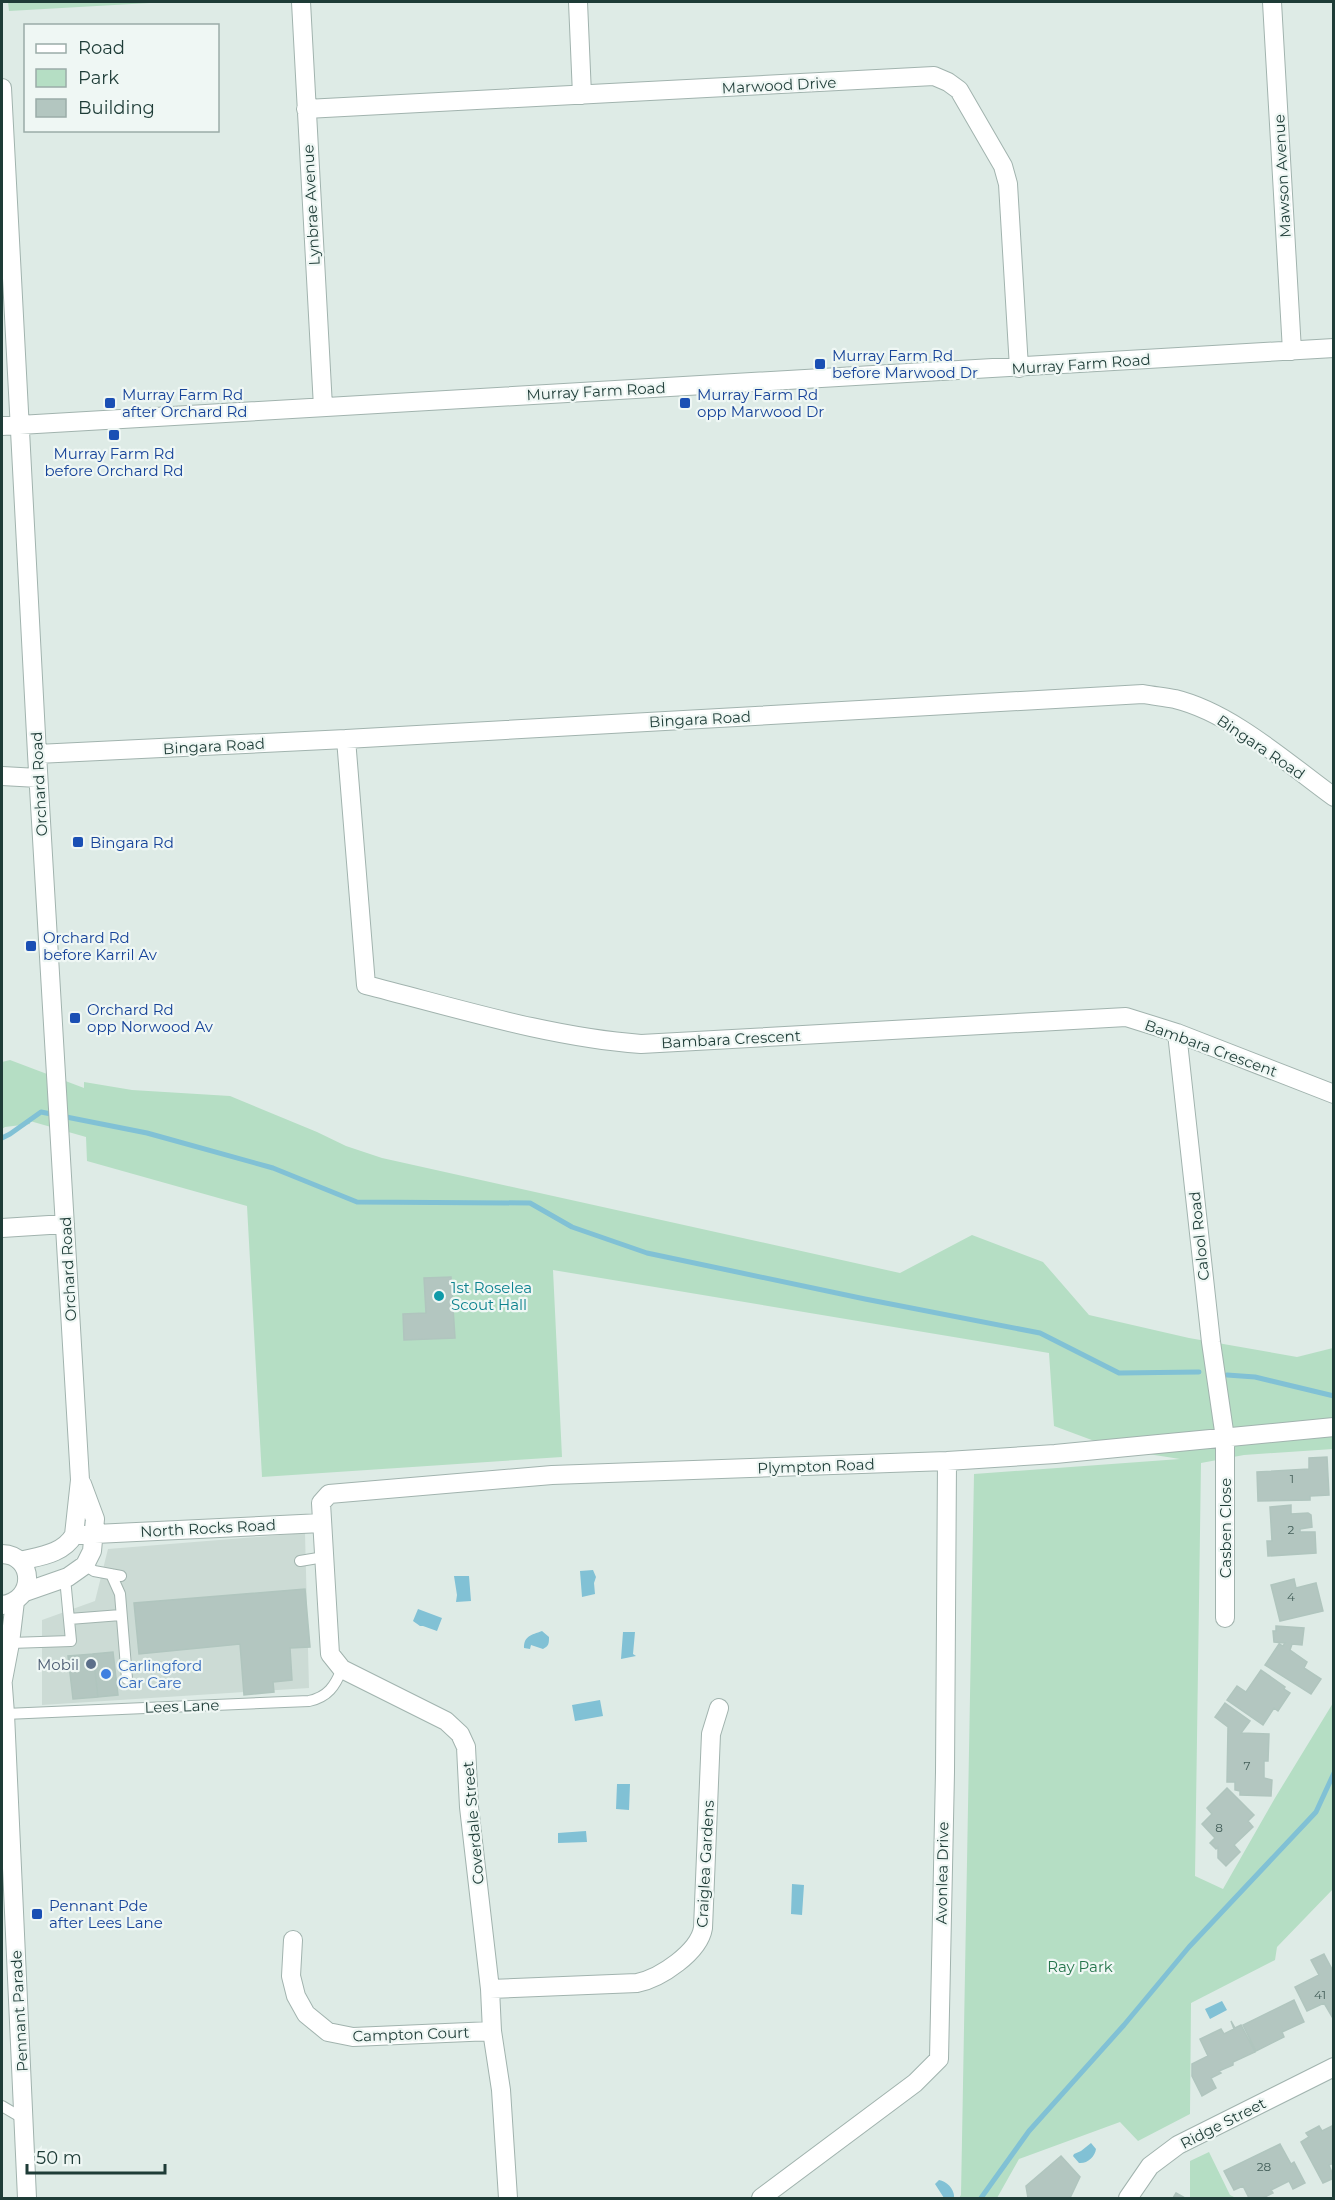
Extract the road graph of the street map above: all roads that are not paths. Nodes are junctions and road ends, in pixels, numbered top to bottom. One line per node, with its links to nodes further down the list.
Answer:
1 (301, 2): 6 (street, Lynbrae Avenue)
2 (578, 2): 5 (street)
3 (1272, 2): 8 (street, Mawson Avenue)
4 (2, 88): 11 (street, Orchard Road)
5 (582, 95): 6 (street, Marwood Drive); 9 (street, Marwood Drive)
6 (306, 109): 10 (street, Lynbrae Avenue)
7 (1334, 348): 8 (street, Murray Farm Road)
8 (1292, 351): 9 (street, Murray Farm Road)
9 (1018, 368): 10 (street, Murray Farm Road)
10 (323, 407): 11 (street, Murray Farm Road)
11 (10, 425): 13 (street, Orchard Road)
12 (346, 739): 13 (street, Bingara Road); 16 (street, Bingara Road); 17 (street, Bambara Crescent)
13 (37, 754): 15 (street, Orchard Road)
14 (2, 776): 15 (street)
15 (38, 778): 19 (street, Orchard Road)
16 (1334, 797)
17 (1177, 1033): 18 (street, Bambara Crescent); 22 (street, Calool Road)
18 (1334, 1094)
19 (65, 1224): 20 (street); 24 (street, Orchard Road)
20 (2, 1228)
21 (1334, 1427): 22 (street, Plympton Road)
22 (1225, 1438): 23 (street, Plympton Road); 36 (street, Casben Close)
23 (947, 1461): 25 (street, Plympton Road); 52 (street, Avonlea Drive)
24 (80, 1480): 26 (street, Orchard Road); 27 (street, Orchard Road)
25 (322, 1523): 26 (street, North Rocks Road); 29 (street)
26 (93, 1534): 27 (street, North Rocks Road); 32 (street)
27 (74, 1535): 30 (street)
28 (2, 1554): 30 (street)
29 (324, 1557): 31 (lane); 39 (street)
30 (20, 1561): 34 (street, Pennant Parade)
31 (300, 1561)
32 (85, 1565): 33 (street); 35 (lane)
33 (65, 1578): 34 (street); 37 (lane)
34 (14, 1599): 38 (street, Pennant Parade)
35 (121, 1615): 37 (lane); 41 (lane)
36 (1225, 1618)
37 (69, 1619): 38 (lane)
38 (10, 1643): 40 (street, Pennant Parade)
39 (342, 1669): 43 (lane, Lees Lane); 45 (street, Coverdale Street)
40 (2, 1677): 43 (street, Pennant Parade)
41 (127, 1679)
42 (719, 1708): 45 (street, Craiglea Gardens)
43 (5, 1714): 49 (street, Pennant Parade)
44 (293, 1940): 46 (street, Campton Court)
45 (490, 1989): 46 (street, Coverdale Street)
46 (492, 2031): 51 (street, Coverdale Street)
47 (1334, 2067): 53 (street, Ridge Street)
48 (2, 2106): 49 (lane)
49 (24, 2119): 50 (street, Pennant Parade)
50 (27, 2199)
51 (508, 2199)
52 (761, 2199)
53 (1128, 2199)

